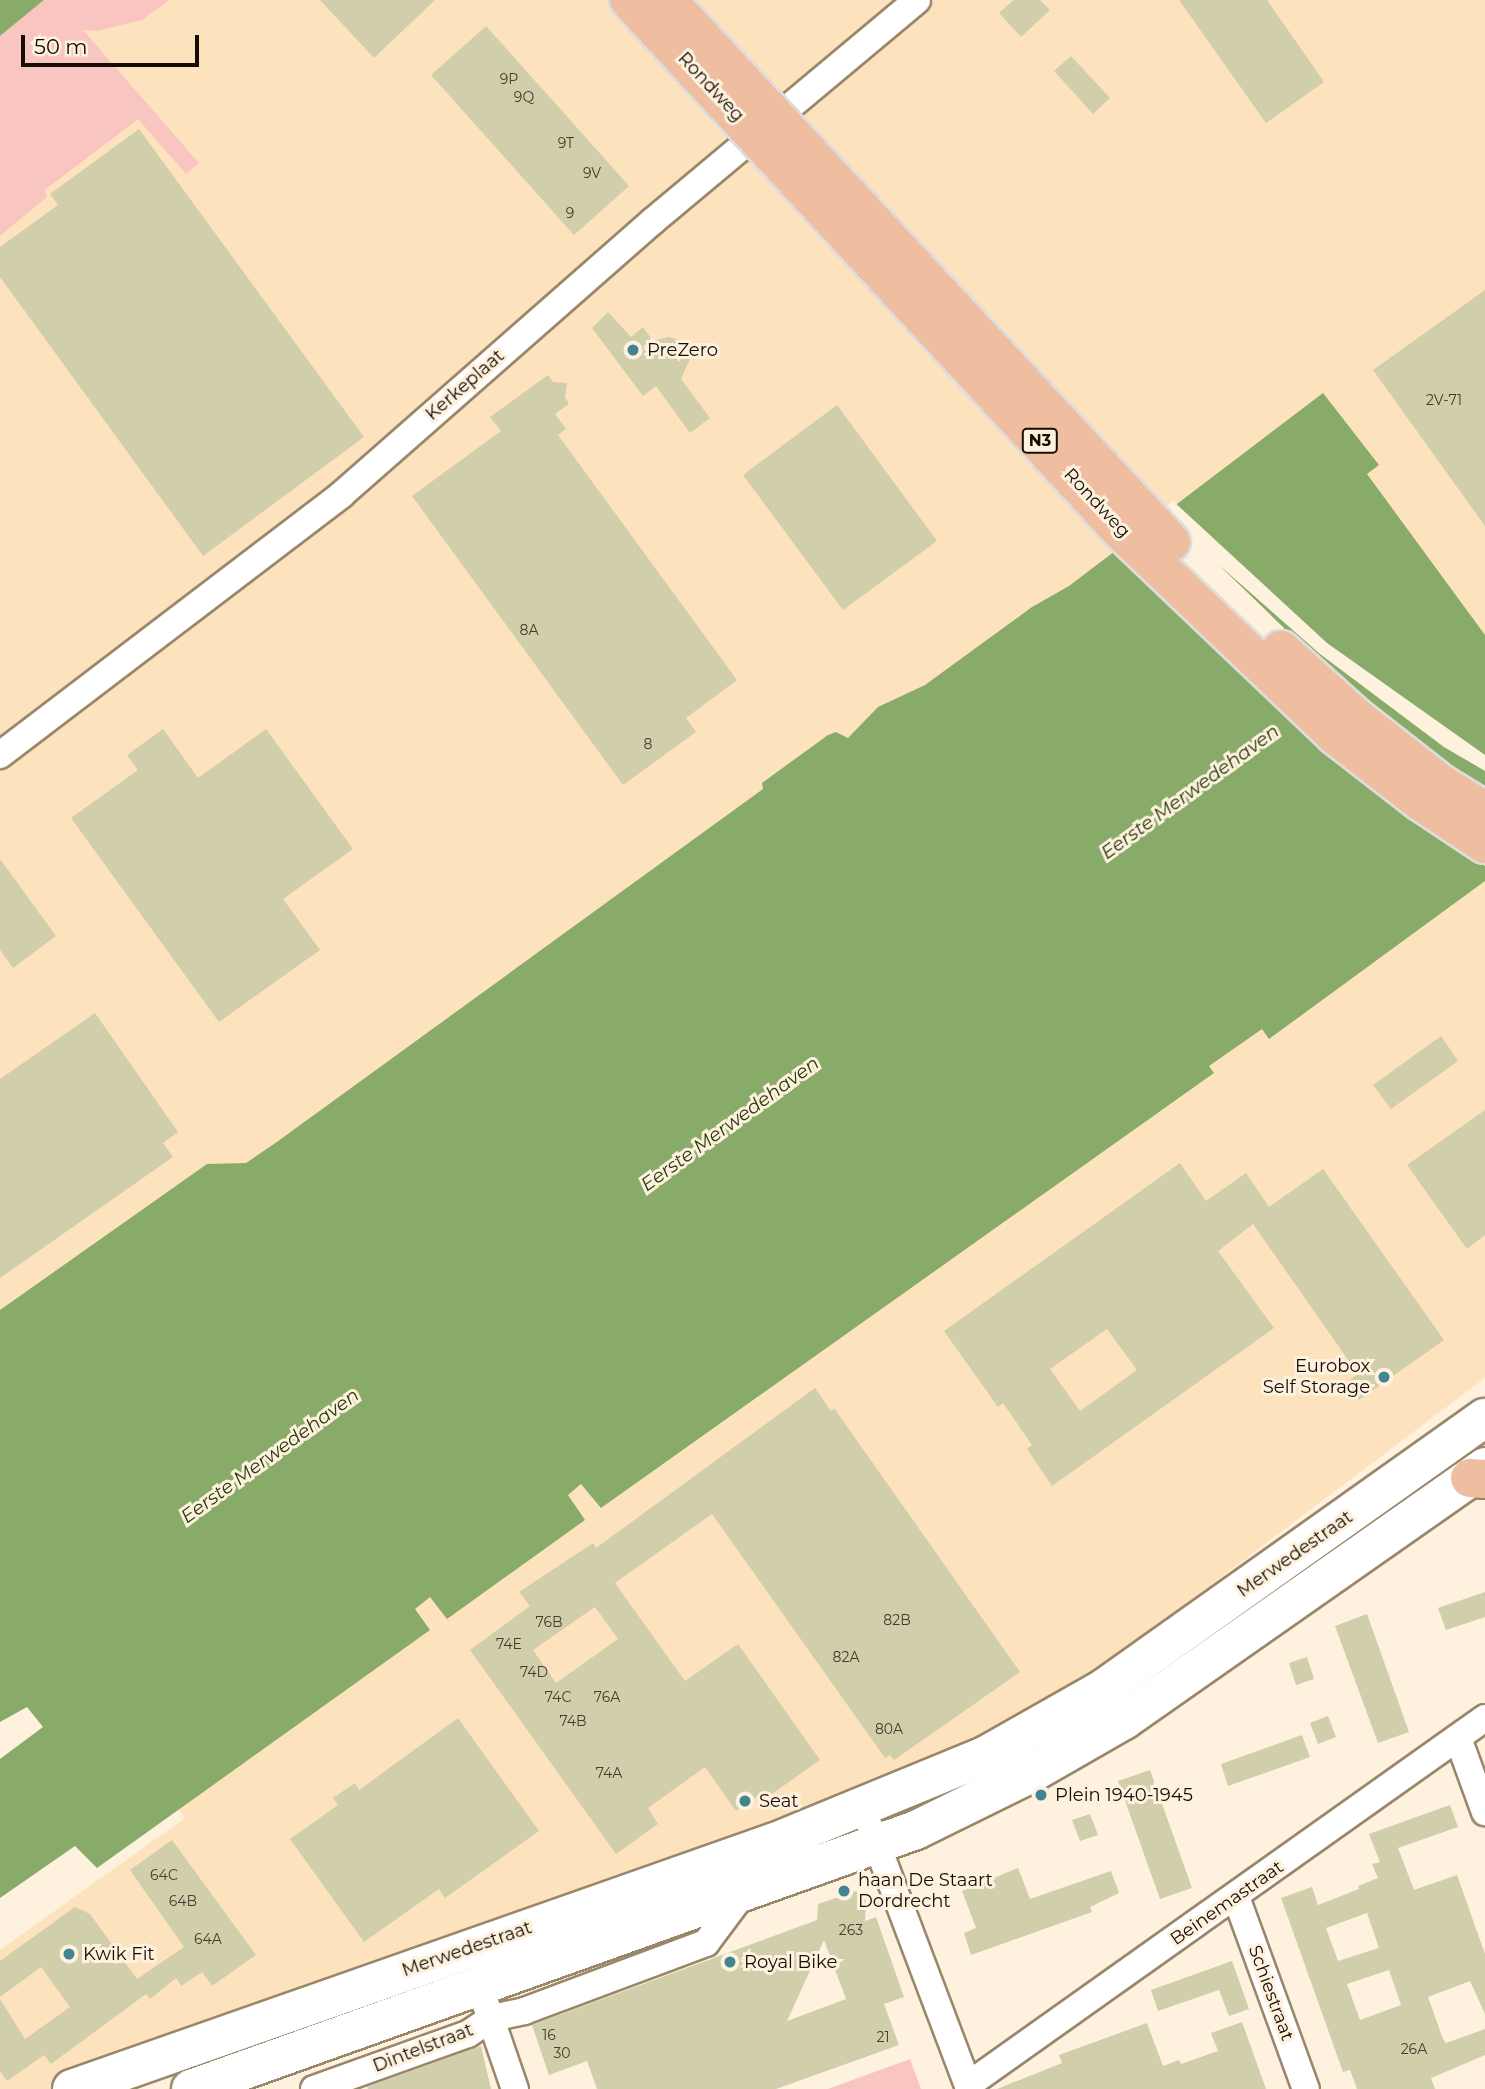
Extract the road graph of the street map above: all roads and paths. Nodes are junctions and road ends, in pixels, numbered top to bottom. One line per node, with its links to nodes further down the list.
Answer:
1 (629, 0): 6 (main road, Rondweg / N3, bridge)
2 (667, 0): 5 (main road, Rondweg / N3, bridge)
3 (917, 0): 4 (street, Kerkeplaat)
4 (0, 755)
5 (1485, 811)
6 (1485, 844)
7 (1485, 1418): 9 (main road, Merwedestraat)
8 (1480, 1475): 11 (main road)
9 (1097, 1681): 11 (street); 13 (main road, Merwedestraat)
10 (1485, 1718): 12 (street, Beinemastraat)
11 (1124, 1720): 15 (main road)
12 (1458, 1738): 14 (street); 16 (street, Beinemastraat)
13 (861, 1810): 15 (street); 19 (main road, Merwedestraat)
14 (1485, 1812)
15 (878, 1844): 17 (main road); 18 (street)
16 (1236, 1897): 18 (street, Beinemastraat); 23 (street, Schiestraat)
17 (485, 2002): 20 (main road); 21 (street, Dintelstraat); 22 (street)
18 (969, 2087)
19 (72, 2089)
20 (191, 2089)
21 (314, 2089)
22 (515, 2089)
23 (1306, 2089)

